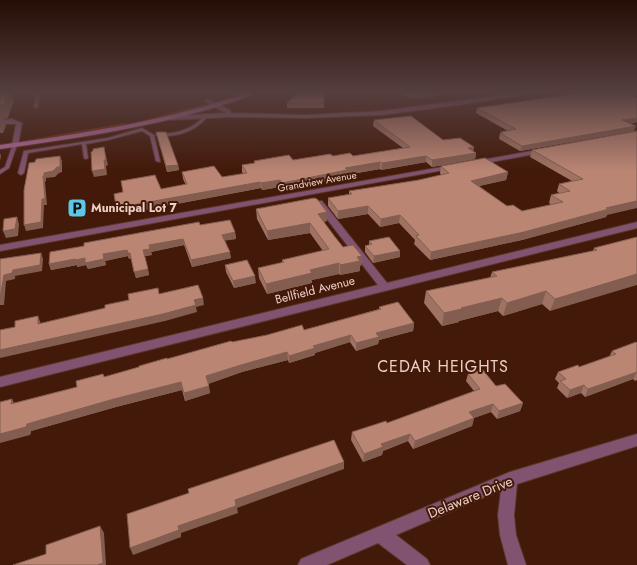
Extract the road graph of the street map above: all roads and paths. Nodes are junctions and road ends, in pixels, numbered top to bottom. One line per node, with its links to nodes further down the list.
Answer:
1 (138, 118): 4 (main road)
2 (169, 118): 6 (main road)
3 (205, 118): 7 (lane)
4 (132, 120): 6 (main road); 9 (main road)
5 (0, 122): 9 (street)
6 (140, 127): 7 (lane); 9 (main road); 10 (lane)
7 (152, 135): 14 (lane)
8 (0, 141): 9 (main road)
9 (16, 142): 11 (main road); 15 (lane)
10 (84, 143): 13 (lane); 16 (lane)
11 (0, 147)
12 (552, 149): 17 (street, Grandview Avenue)
13 (86, 158)
14 (158, 161)
15 (0, 172)
16 (22, 173)
17 (311, 192): 19 (street, Grandview Avenue); 20 (street)
18 (637, 225): 20 (street, Bellfield Avenue)
19 (0, 248)
20 (384, 286): 21 (street, Bellfield Avenue)
21 (0, 382)
22 (637, 440): 23 (street, Delaware Drive)
23 (510, 480): 24 (street, Delaware Drive); 27 (street)
24 (380, 534): 25 (street, Delaware Drive); 26 (street)
25 (307, 565)
26 (421, 565)
27 (517, 565)

